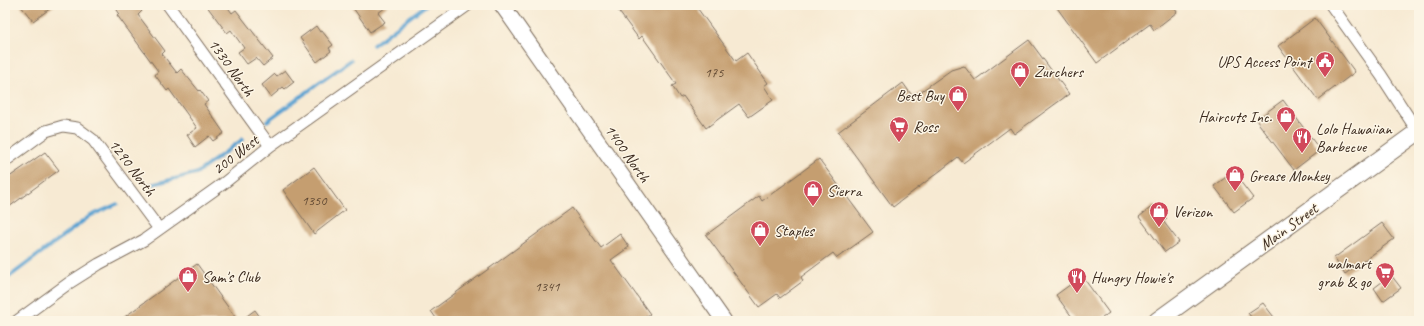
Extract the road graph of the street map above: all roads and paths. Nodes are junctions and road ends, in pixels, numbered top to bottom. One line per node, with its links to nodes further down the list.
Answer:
1 (168, 5): 6 (street, 1330 North)
2 (468, 5): 6 (street, 200 West)
3 (502, 5): 10 (main road, 1400 North)
4 (1331, 5): 5 (street)
5 (1419, 133): 11 (main road, Main Street)
6 (270, 146): 8 (street, 200 West)
7 (5, 161): 8 (street, 1290 North)
8 (159, 229): 9 (street, 200 West)
9 (17, 321)
10 (724, 321)
11 (1157, 321)

